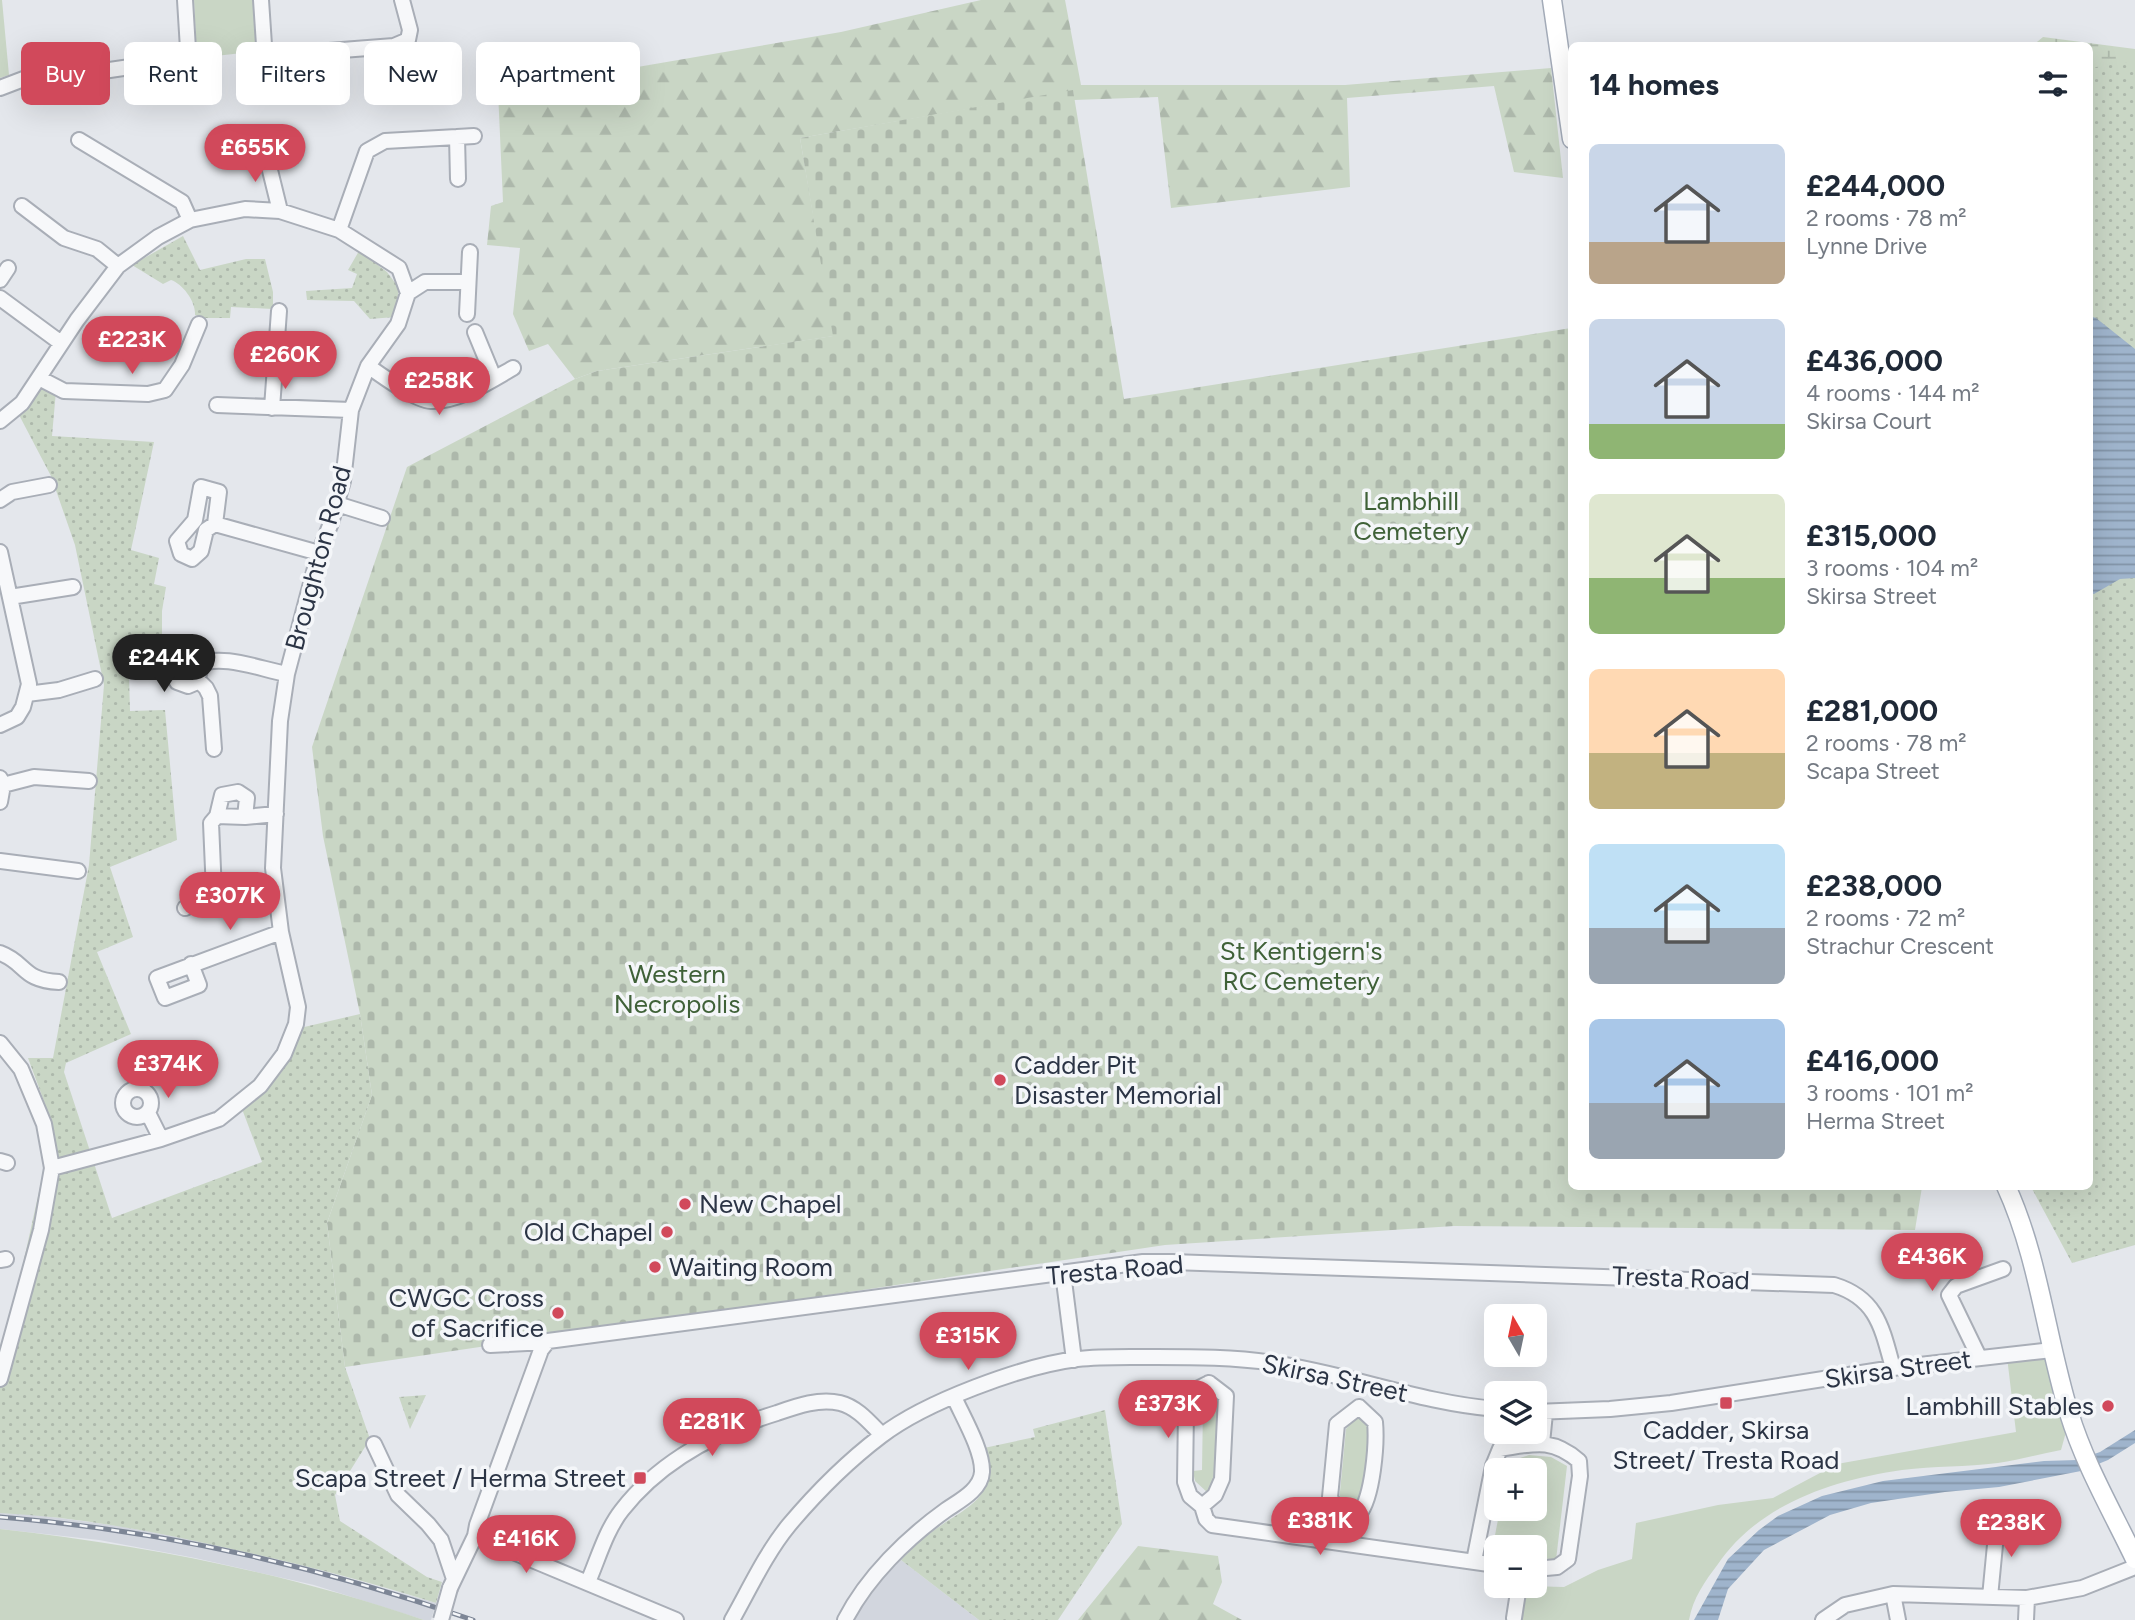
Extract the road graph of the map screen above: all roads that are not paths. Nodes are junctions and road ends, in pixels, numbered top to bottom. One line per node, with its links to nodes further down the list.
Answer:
1 (186, 0): 5 (street)
2 (261, 0): 3 (street)
3 (402, 0)
4 (1552, 0): 6 (main road)
5 (0, 88)
6 (1568, 111)
7 (474, 136): 8 (street)
8 (457, 137): 11 (street); 15 (street)
9 (79, 140): 14 (street)
10 (238, 144): 13 (street)
11 (458, 179)
12 (22, 206): 17 (street)
13 (280, 211): 14 (street); 15 (street)
14 (190, 220): 17 (street)
15 (339, 230): 19 (street)
16 (470, 252): 18 (street)
17 (118, 266): 25 (street)
18 (467, 282): 19 (street); 22 (street)
19 (408, 293): 26 (street, Broughton Road)
20 (0, 298): 25 (street)
21 (279, 311): 31 (street)
22 (467, 314)
23 (199, 324): 28 (street)
24 (475, 332): 29 (street)
25 (61, 343): 28 (street)
26 (368, 366): 29 (street); 32 (street, Broughton Road)
27 (513, 368): 29 (street)
28 (39, 378): 33 (street)
29 (494, 378)
30 (217, 405): 31 (street)
31 (272, 408): 32 (street)
32 (351, 410): 36 (street, Broughton Road)
33 (0, 421)
34 (49, 485): 35 (street)
35 (0, 500)
36 (337, 504): 37 (street); 40 (street, Broughton Road)
37 (382, 519)
38 (215, 524): 38 (street); 40 (street)
39 (0, 552): 42 (street)
40 (319, 553): 43 (street, Broughton Road)
41 (73, 587): 42 (street)
42 (10, 597): 45 (street)
43 (287, 674): 47 (street); 51 (street, Broughton Road)
44 (95, 679): 45 (street)
45 (27, 694): 46 (street)
46 (0, 725)
47 (214, 749)
48 (1, 781): 49 (street); 50 (street)
49 (89, 781)
50 (0, 802)
51 (276, 814): 53 (street); 57 (street, Broughton Road)
52 (217, 816): 53 (street); 53 (street); 56 (street)
53 (245, 817)
54 (0, 861): 55 (street)
55 (78, 871)
56 (185, 908)
57 (281, 932): 59 (street); 63 (street, Broughton Road)
58 (0, 953): 60 (street)
59 (191, 964)
60 (59, 982)
61 (0, 1044): 64 (street)
62 (148, 1113): 63 (street)
63 (161, 1139): 64 (street, Broughton Road)
64 (52, 1168): 71 (street)
65 (2008, 1190): 70 (main road)
66 (2003, 1269): 73 (street)
67 (1063, 1273): 68 (street, Tresta Road); 74 (street); 75 (street, Tresta Road)
68 (546, 1342): 69 (street, Tresta Road); 90 (street)
69 (490, 1345)
70 (2052, 1350): 73 (street, Skirsa Street); 92 (main road)
71 (3, 1353): 76 (street)
72 (1210, 1357): 74 (street, Skirsa Street); 77 (street, Skirsa Street); 78 (street)
73 (1979, 1357): 75 (street, Skirsa Street)
74 (1074, 1360): 79 (street, Skirsa Street)
75 (1893, 1368): 82 (street, Skirsa Street)
76 (0, 1379)
77 (1363, 1382): 80 (street); 81 (street, Skirsa Street)
78 (1209, 1383): 87 (street); 87 (street)
79 (954, 1397): 83 (street, Skirsa Street); 107 (street)
80 (1359, 1407): 88 (street); 88 (street)
81 (1484, 1407)
82 (1547, 1412)
83 (882, 1435): 97 (street); 106 (street, Skirsa Street)
84 (374, 1444): 98 (street)
85 (1535, 1444): 93 (street)
86 (1546, 1444): 96 (street)
87 (1202, 1506): 91 (street)
88 (1345, 1522): 91 (street)
89 (1990, 1523): 100 (street)
90 (475, 1536): 97 (street); 98 (street)
91 (1343, 1542): 93 (street)
92 (2135, 1559)
93 (1474, 1561): 94 (street)
94 (1484, 1563)
95 (2135, 1567): 102 (street)
96 (1547, 1568)
97 (588, 1582): 105 (street)
98 (452, 1584): 104 (street, bridge)
99 (1893, 1594): 100 (street); 108 (street); 109 (street)
100 (1990, 1597): 102 (street)
101 (1517, 1598): 103 (street)
102 (2027, 1598): 110 (street)
103 (1514, 1618)
104 (441, 1620)
105 (676, 1620)
106 (732, 1620)
107 (845, 1620)
108 (1823, 1620)
109 (1898, 1620)
110 (2026, 1620)

